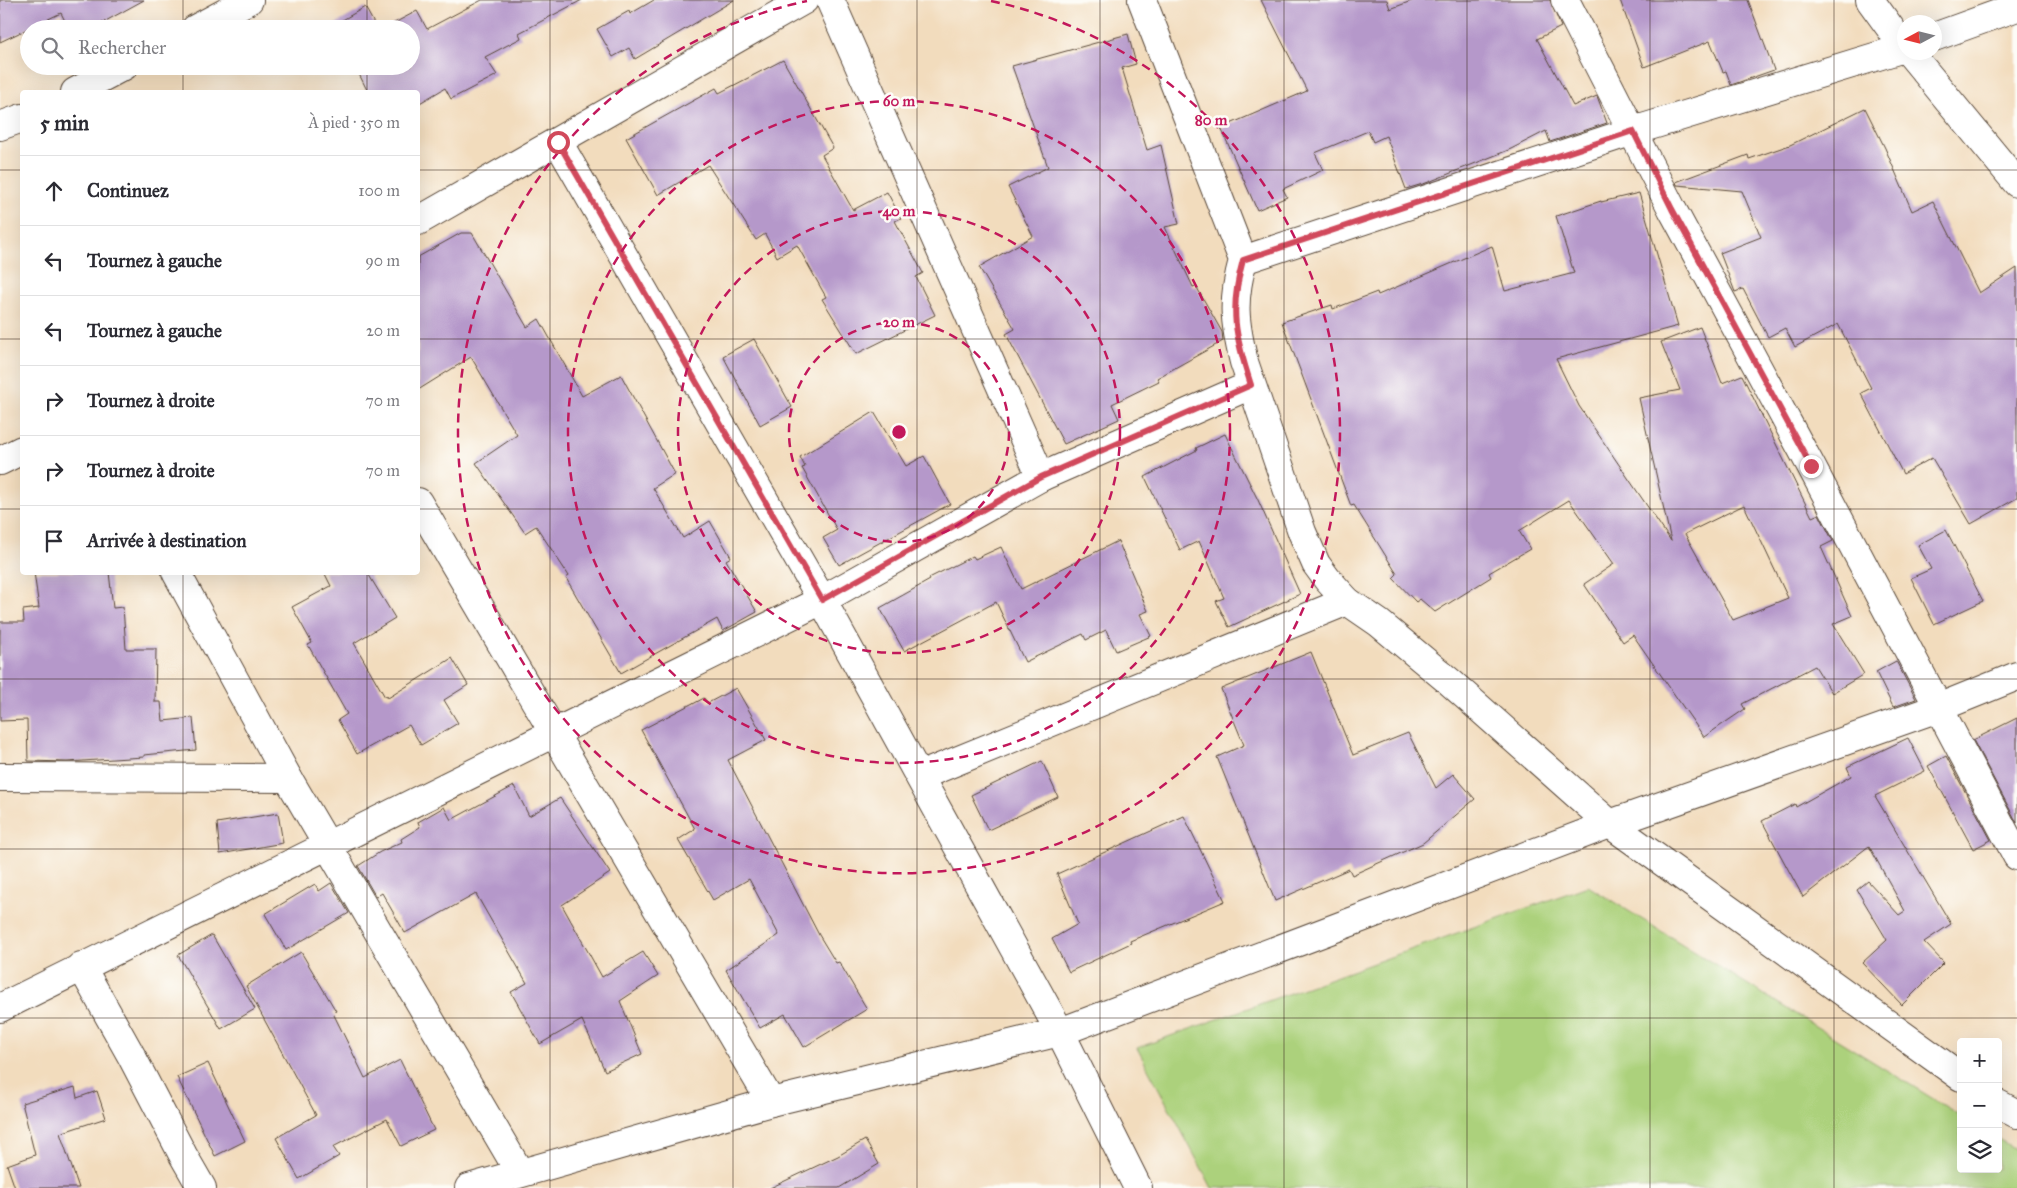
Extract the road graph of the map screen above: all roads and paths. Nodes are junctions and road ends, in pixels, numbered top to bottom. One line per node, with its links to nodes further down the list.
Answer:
1 (249, 0): 8 (street)
2 (804, 0): 18 (street)
3 (830, 0): 25 (street)
4 (1142, 0): 21 (street)
5 (1565, 0): 17 (street)
6 (1870, 0): 10 (street)
7 (2017, 7): 9 (street)
8 (212, 20)
9 (1942, 34)
10 (1897, 37)
11 (1897, 49): 17 (street)
12 (1916, 60): 19 (street)
13 (107, 75): 14 (street)
14 (79, 90)
15 (20, 119): 16 (street)
16 (0, 126)
17 (1633, 131): 21 (street); 31 (street)
18 (558, 142): 20 (street); 28 (street)
19 (2017, 183)
20 (420, 220)
21 (1243, 260): 22 (street)
22 (1251, 385): 25 (street); 29 (street)
23 (20, 451): 24 (street)
24 (0, 461)
25 (1041, 477): 28 (street)
26 (420, 505): 32 (street)
27 (178, 575): 35 (street)
28 (822, 600): 32 (street); 34 (street)
29 (1347, 601): 34 (street); 36 (street)
30 (2017, 676): 31 (street)
31 (1938, 708): 36 (street); 38 (street)
32 (554, 732): 37 (street); 44 (street)
33 (0, 776): 35 (street)
34 (920, 776): 41 (street)
35 (288, 778): 37 (street)
36 (1610, 824): 41 (street); 42 (street)
37 (328, 844): 39 (street); 48 (street)
38 (2017, 856)
39 (81, 966): 40 (street); 49 (street)
40 (0, 1008)
41 (1060, 1032): 44 (street); 51 (street)
42 (1957, 1074)
43 (2017, 1099): 45 (street)
44 (771, 1102): 48 (street)
45 (2002, 1103)
46 (2002, 1106): 47 (street)
47 (2017, 1114)
48 (520, 1173): 50 (street)
49 (202, 1188)
50 (469, 1188)
51 (1138, 1188)

